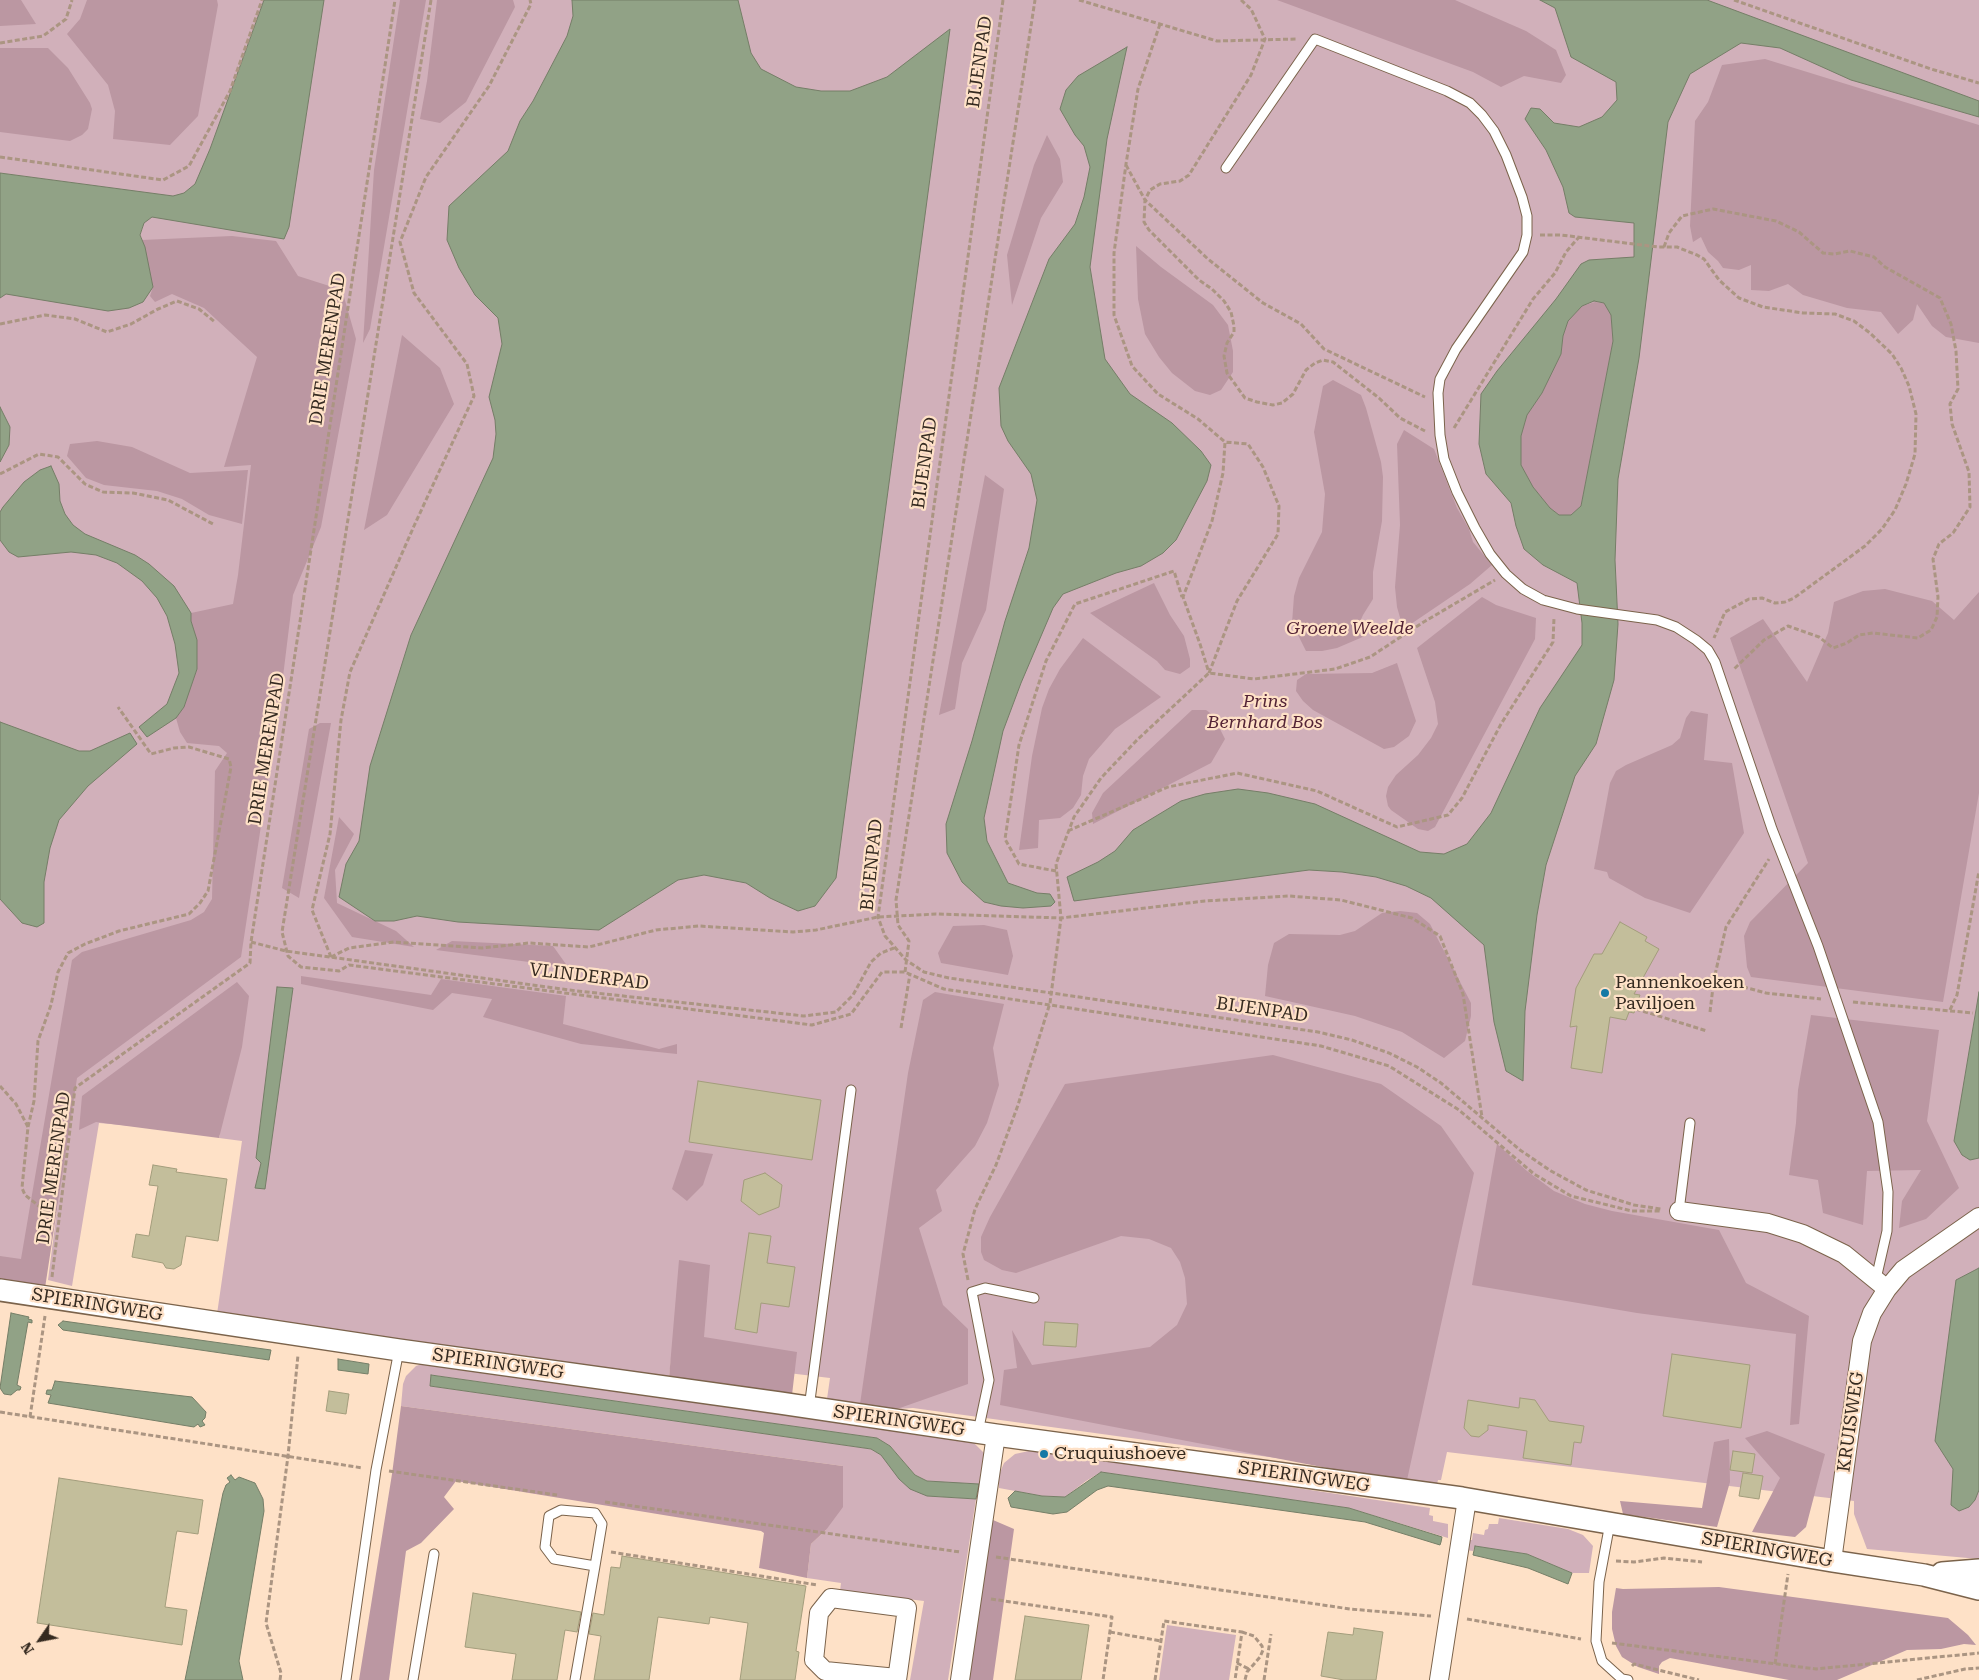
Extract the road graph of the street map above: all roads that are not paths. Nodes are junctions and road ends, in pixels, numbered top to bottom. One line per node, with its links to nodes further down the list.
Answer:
1 (1226, 168): 6 (lane)
2 (851, 1090): 10 (lane)
3 (1690, 1122): 4 (lane)
4 (1679, 1211): 6 (street)
5 (1979, 1217): 6 (street, KRUISWEG)
6 (1882, 1284): 15 (street, KRUISWEG)
7 (0, 1290): 9 (street, SPIERINGWEG)
8 (1034, 1298): 11 (lane)
9 (399, 1350): 10 (street, SPIERINGWEG); 22 (lane)
10 (809, 1408): 11 (street, SPIERINGWEG)
11 (987, 1434): 12 (street, SPIERINGWEG); 25 (street)
12 (1467, 1499): 13 (street, SPIERINGWEG); 26 (street)
13 (1610, 1523): 15 (street, SPIERINGWEG); 21 (lane)
14 (434, 1554): 23 (lane)
15 (1832, 1561): 18 (street, SPIERINGWEG)
16 (595, 1566): 16 (lane); 24 (lane)
17 (1979, 1570): 18 (street, SPIERINGWEG)
18 (1924, 1574): 19 (street, SPIERINGWEG)
19 (1979, 1589)
20 (897, 1679): 20 (street)
21 (1625, 1679)
22 (346, 1680)
23 (413, 1680)
24 (576, 1680)
25 (960, 1680)
26 (1439, 1680)

